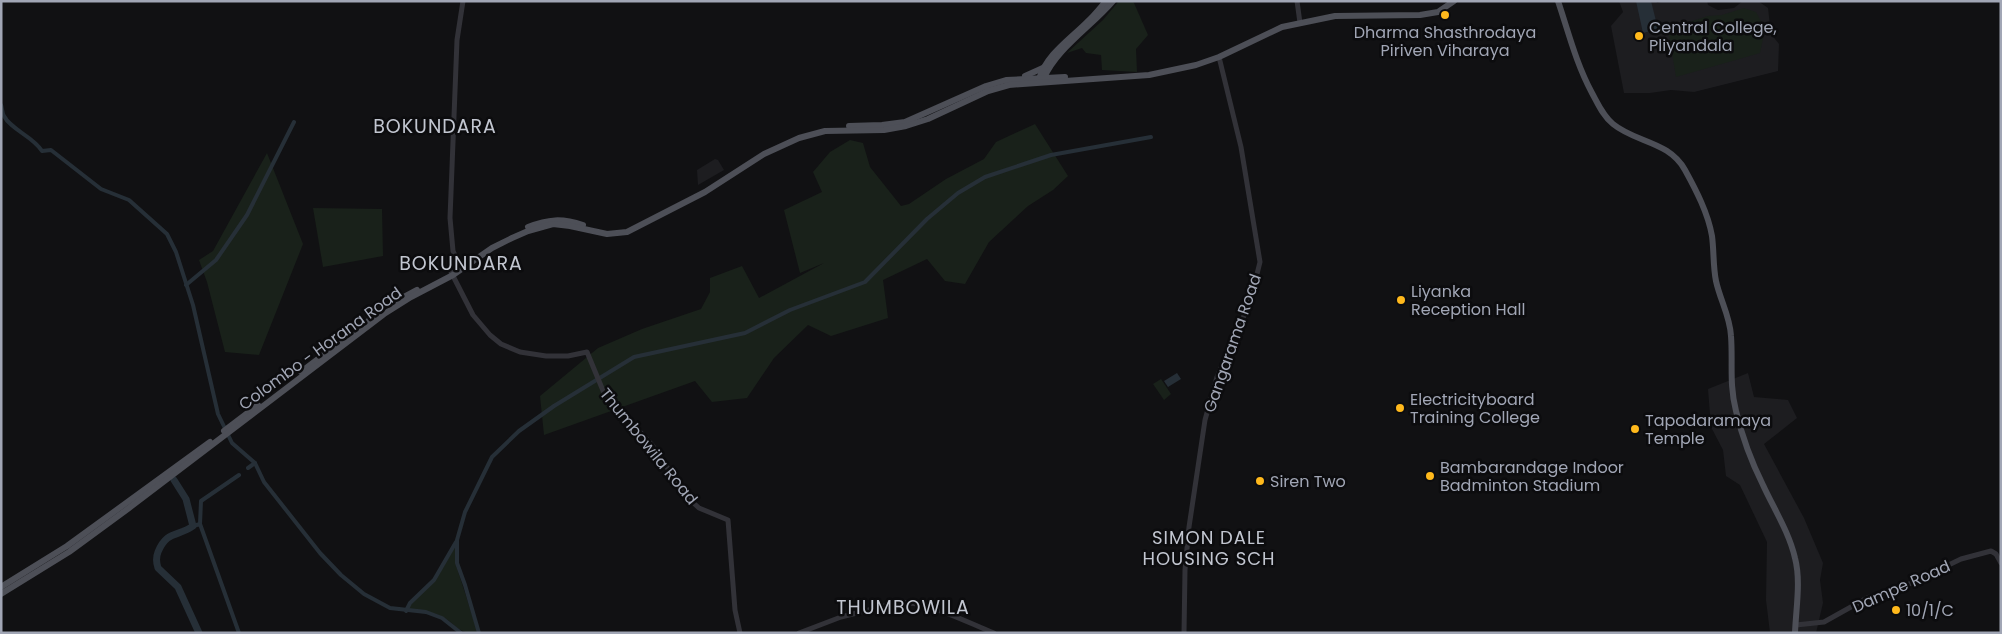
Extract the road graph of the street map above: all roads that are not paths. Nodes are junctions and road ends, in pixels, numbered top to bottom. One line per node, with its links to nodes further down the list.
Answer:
1 (463, 1): 16 (street)
2 (1106, 1): 10 (main road)
3 (1113, 1): 9 (main road)
4 (1297, 1): 7 (street)
5 (1454, 1): 7 (main road)
6 (1558, 1): 22 (main road)
7 (1300, 23): 8 (main road)
8 (1219, 57): 13 (main road); 26 (street, Gangarama Road)
9 (1053, 62): 11 (main road); 14 (main road)
10 (1045, 67): 12 (main road); 14 (main road)
11 (1060, 77): 13 (main road); 14 (main road)
12 (1021, 78): 14 (main road); 15 (main road)
13 (1079, 79): 14 (main road)
14 (1041, 80): 15 (main road)
15 (987, 89): 16 (main road, Colombo - Horana Road)
16 (460, 268): 17 (main road, Colombo - Horana Road)
17 (452, 274): 18 (main road, Colombo - Horana Road); 23 (street, Thumbowila Road)
18 (222, 436): 20 (main road, Colombo - Horana Road); 21 (main road, Colombo - Horana Road)
19 (2001, 563): 22 (street, Dampe Road)
20 (1, 588)
21 (1, 594)
22 (1796, 625): 27 (main road)
23 (740, 633)
24 (799, 633): 25 (street)
25 (994, 633)
26 (1184, 633)
27 (1795, 633)

